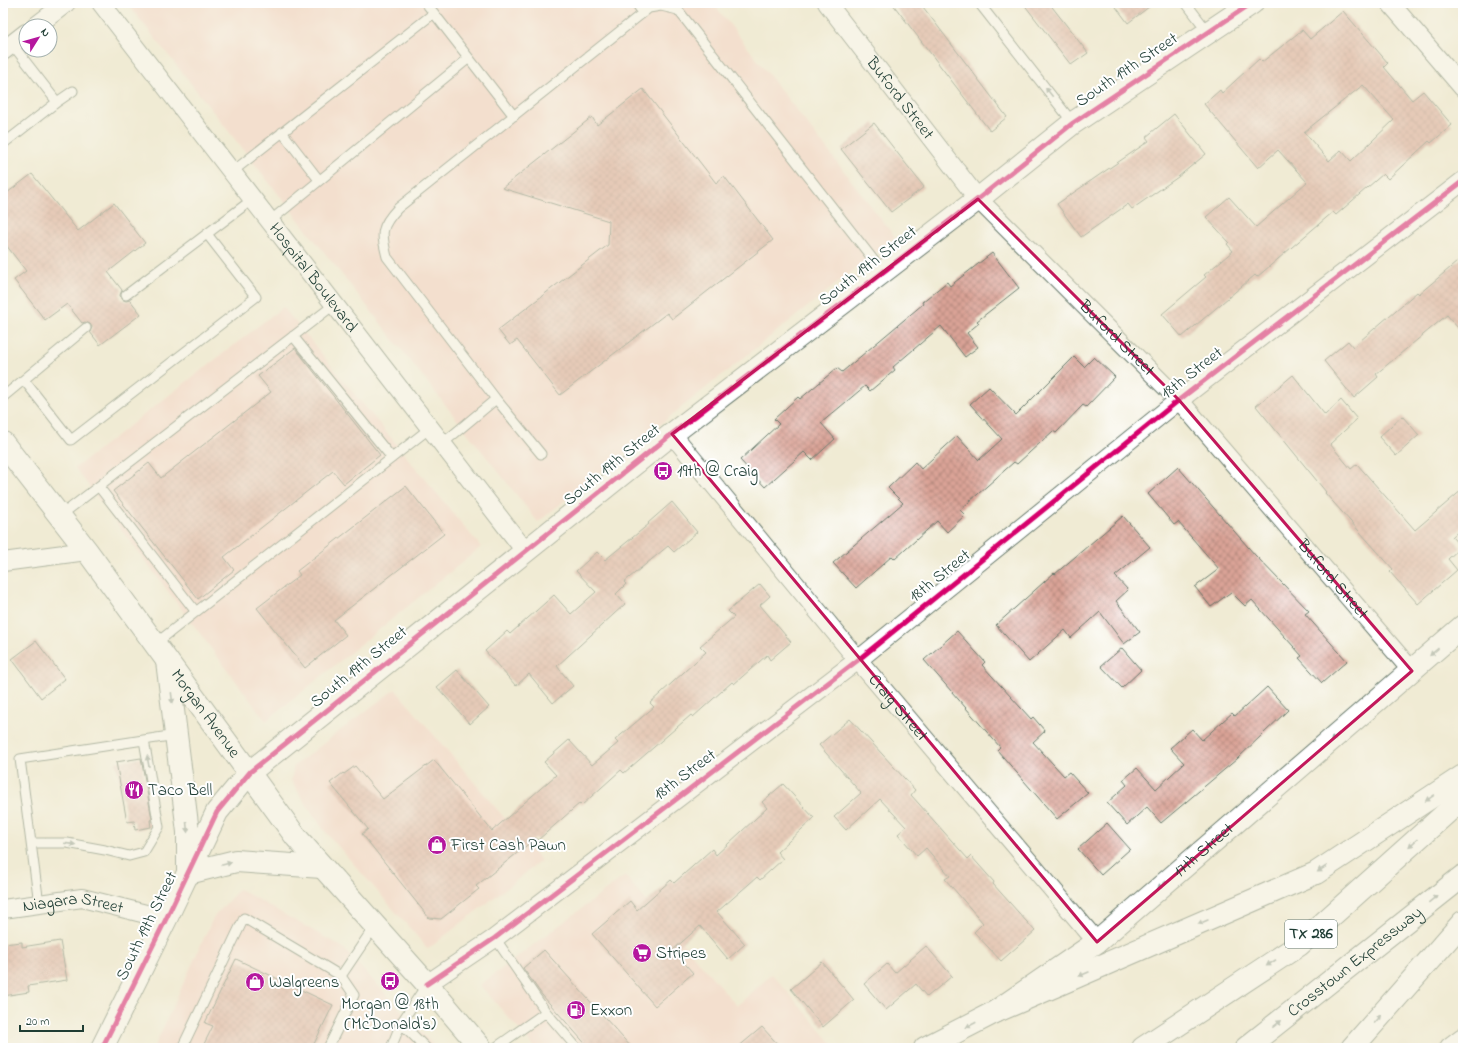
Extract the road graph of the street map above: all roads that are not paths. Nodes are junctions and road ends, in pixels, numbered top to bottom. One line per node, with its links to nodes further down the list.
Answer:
1 (66, 3): 12 (street)
2 (101, 3): 23 (street, Hospital Boulevard)
3 (426, 3): 10 (lane)
4 (636, 3): 11 (lane)
5 (827, 3): 27 (street, Buford Street)
6 (979, 3): 20 (lane, one-way to 6)
7 (1186, 3): 13 (lane)
8 (1252, 3): 13 (main road, South 19th Street)
9 (1390, 3): 16 (street)
10 (434, 13): 15 (lane); 21 (lane)
11 (644, 13): 19 (lane); 30 (lane)
12 (46, 18)
13 (1209, 33): 20 (main road, South 19th Street)
14 (14, 43): 18 (lane)
15 (469, 58): 19 (lane); 24 (lane)
16 (1463, 88)
17 (72, 91): 18 (lane)
18 (56, 102): 22 (lane)
19 (514, 116): 37 (lane)
20 (1073, 123): 27 (main road, South 19th Street)
21 (282, 132): 23 (lane); 24 (lane)
22 (3, 144)
23 (232, 172): 26 (street, Hospital Boulevard)
24 (319, 180): 28 (lane)
25 (1463, 181): 38 (street, 18th Street)
26 (253, 199): 28 (street, Hospital Boulevard); 29 (lane)
27 (978, 199): 30 (main road, South 19th Street); 38 (street, Buford Street)
28 (270, 221): 32 (street, Hospital Boulevard)
29 (207, 234): 31 (lane); 35 (lane)
30 (883, 272): 40 (main road, South 19th Street)
31 (126, 296)
32 (335, 304): 34 (lane); 39 (street, Hospital Boulevard)
33 (86, 328): 35 (lane)
34 (294, 336): 44 (lane); 45 (lane)
35 (24, 380): 36 (lane)
36 (3, 397)
37 (496, 399): 42 (lane); 43 (lane)
38 (1179, 400): 53 (street, 18th Street); 54 (street, Buford Street)
39 (430, 428): 42 (street, Hospital Boulevard); 44 (lane)
40 (672, 434): 48 (main road, South 19th Street); 53 (street, Craig Street)
41 (3, 443): 46 (main road, Morgan Avenue)
42 (442, 444): 48 (street, Hospital Boulevard)
43 (542, 454)
44 (392, 458): 50 (lane)
45 (99, 487): 46 (lane); 50 (lane)
46 (60, 516): 47 (main road, Morgan Avenue)
47 (87, 551): 49 (street); 52 (main road, Morgan Avenue)
48 (526, 552): 57 (main road, South 19th Street)
49 (3, 562)
50 (196, 612): 52 (lane)
51 (1463, 626): 54 (main road, 17th Street, one-way to 54)
52 (161, 652): 55 (main road, one-way to 55); 57 (main road, Morgan Avenue)
53 (858, 660): 69 (street, 18th Street); 70 (street, Craig Street)
54 (1412, 671): 70 (main road, 17th Street, one-way to 70)
55 (176, 735): 56 (lane); 62 (main road, one-way to 62)
56 (144, 740): 60 (lane); 60 (lane, one-way to 56)
57 (250, 772): 61 (main road, Morgan Avenue); 62 (main road, South 19th Street)
58 (1463, 776): 74 (main road, one-way to 74)
59 (1463, 798): 86 (main road, TX 286, one-way to 86)
60 (31, 843): 64 (lane)
61 (322, 867): 62 (main road, one-way to 61); 68 (main road, Morgan Avenue)
62 (188, 873): 66 (main road, South 19th Street)
63 (1463, 876): 87 (main road, Crosstown Expressway / TX 286, one-way to 63)
64 (39, 904): 65 (street, Niagara Street); 66 (street, Niagara Street)
65 (3, 909)
66 (166, 919): 77 (main road, South 19th Street)
67 (1463, 922): 88 (main road, one-way to 67)
68 (374, 927): 71 (lane); 72 (main road, Morgan Avenue)
69 (495, 938): 72 (street, 18th Street); 73 (lane)
70 (1097, 942): 74 (main road, 17th Street)
71 (340, 976): 78 (lane); 79 (lane)
72 (426, 984): 75 (lane); 82 (main road, Morgan Avenue)
73 (546, 1012): 83 (lane); 84 (lane)
74 (995, 1012): 85 (main road, 17th Street, one-way to 85)
75 (401, 1023): 80 (lane); 81 (lane)
76 (1463, 1039): 89 (main road)
77 (102, 1048)
78 (182, 1048)
79 (328, 1048)
80 (391, 1048)
81 (426, 1048)
82 (480, 1048)
83 (495, 1048)
84 (577, 1048)
85 (926, 1048)
86 (1143, 1048)
87 (1246, 1048)
88 (1352, 1048)
89 (1451, 1048)

